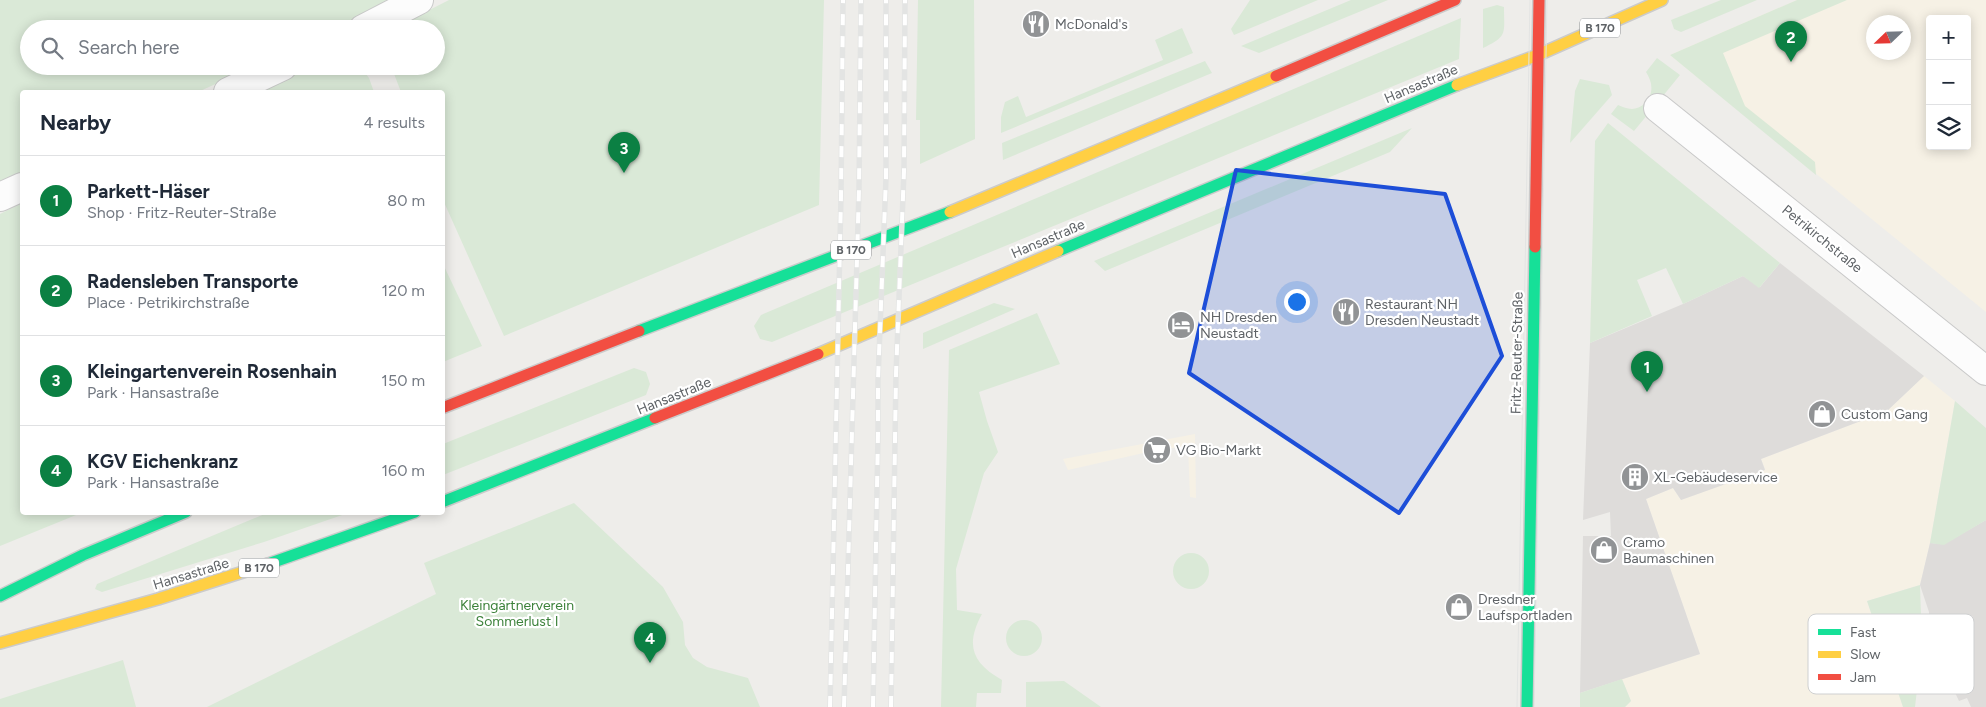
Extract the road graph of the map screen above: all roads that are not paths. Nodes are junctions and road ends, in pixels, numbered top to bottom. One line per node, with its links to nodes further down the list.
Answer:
1 (419, 0): 5 (street)
2 (1455, 0): 13 (main road, B 170)
3 (1539, 0): 6 (main road, Fritz-Reuter-Straße)
4 (1662, 0): 6 (main road, Hansastraße / B 170)
5 (380, 20)
6 (1538, 55): 14 (main road, Hansastraße / B 170); 19 (main road, Fritz-Reuter-Straße)
7 (264, 75): 8 (street)
8 (232, 90)
9 (1658, 108): 12 (street, Petrikirchstraße)
10 (20, 188): 11 (street)
11 (0, 197)
12 (1986, 371)
13 (445, 407)
14 (445, 501)
15 (179, 515): 17 (main road)
16 (407, 515): 18 (main road, Hansastraße / B 170)
17 (0, 596)
18 (0, 643)
19 (1527, 707)

